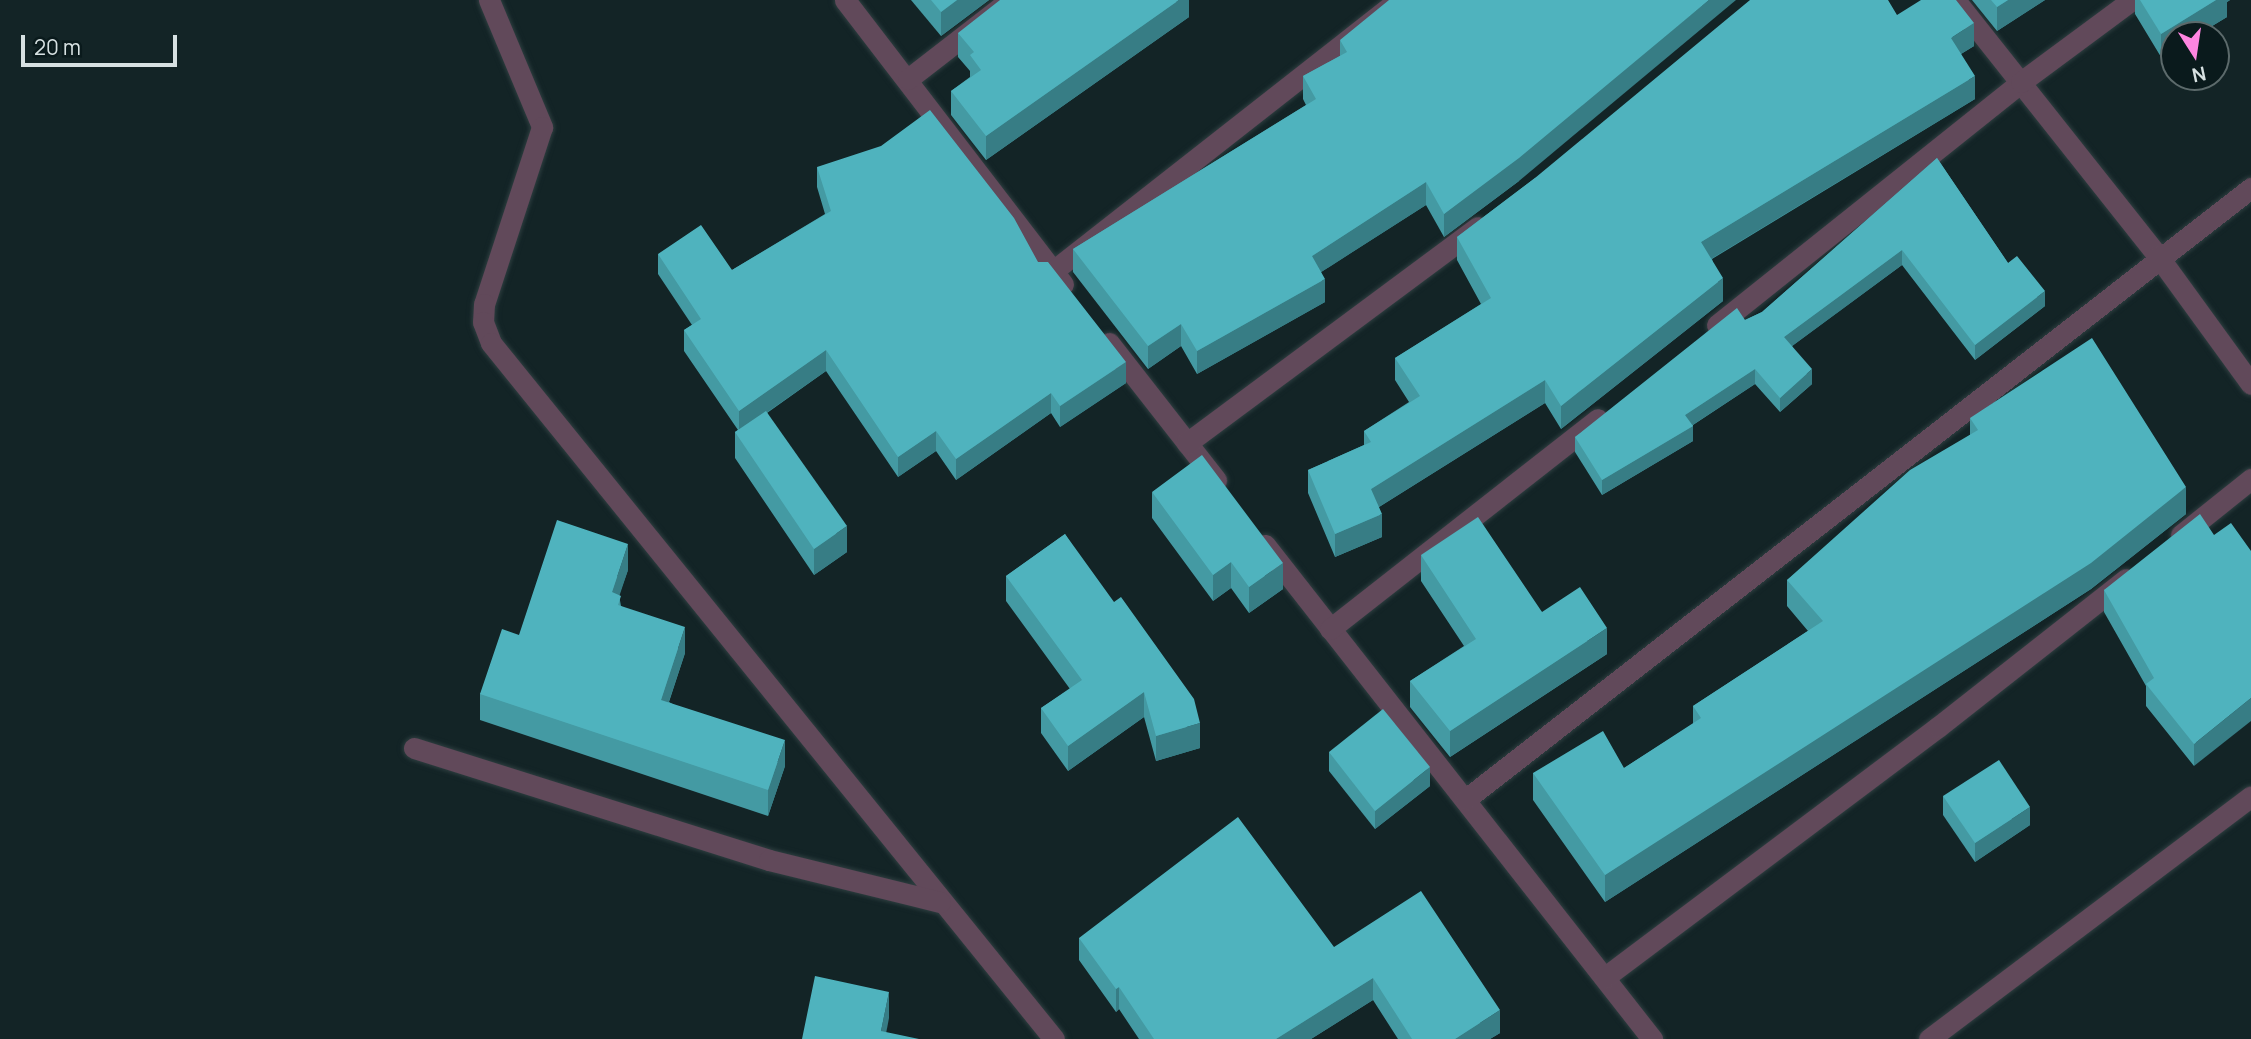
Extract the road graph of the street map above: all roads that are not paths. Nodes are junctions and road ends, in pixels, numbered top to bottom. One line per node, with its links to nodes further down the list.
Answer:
1 (489, 0): 28 (street)
2 (845, 0): 7 (street)
3 (1010, 0): 7 (street)
4 (1399, 0): 12 (street)
5 (1955, 0): 8 (street)
6 (2132, 0): 8 (street)
7 (908, 79): 12 (street)
8 (2021, 82): 11 (street); 15 (street)
9 (2251, 188): 11 (street)
10 (1494, 216): 18 (street)
11 (2158, 256): 16 (street); 27 (street)
12 (1053, 271): 13 (street)
13 (1078, 303)
14 (1095, 325): 18 (street)
15 (1698, 340)
16 (2251, 384)
17 (1611, 409): 24 (street)
18 (1187, 443): 20 (street)
19 (2251, 479): 22 (street)
20 (1229, 498)
21 (1254, 531): 24 (street)
22 (2165, 548)
23 (2143, 565): 29 (street)
24 (1330, 629): 27 (street)
25 (414, 748): 28 (street)
26 (2251, 796): 32 (street)
27 (1466, 799): 29 (street)
28 (940, 902): 30 (street)
29 (1605, 977): 31 (street)
30 (1054, 1039)
31 (1652, 1039)
32 (1929, 1039)

